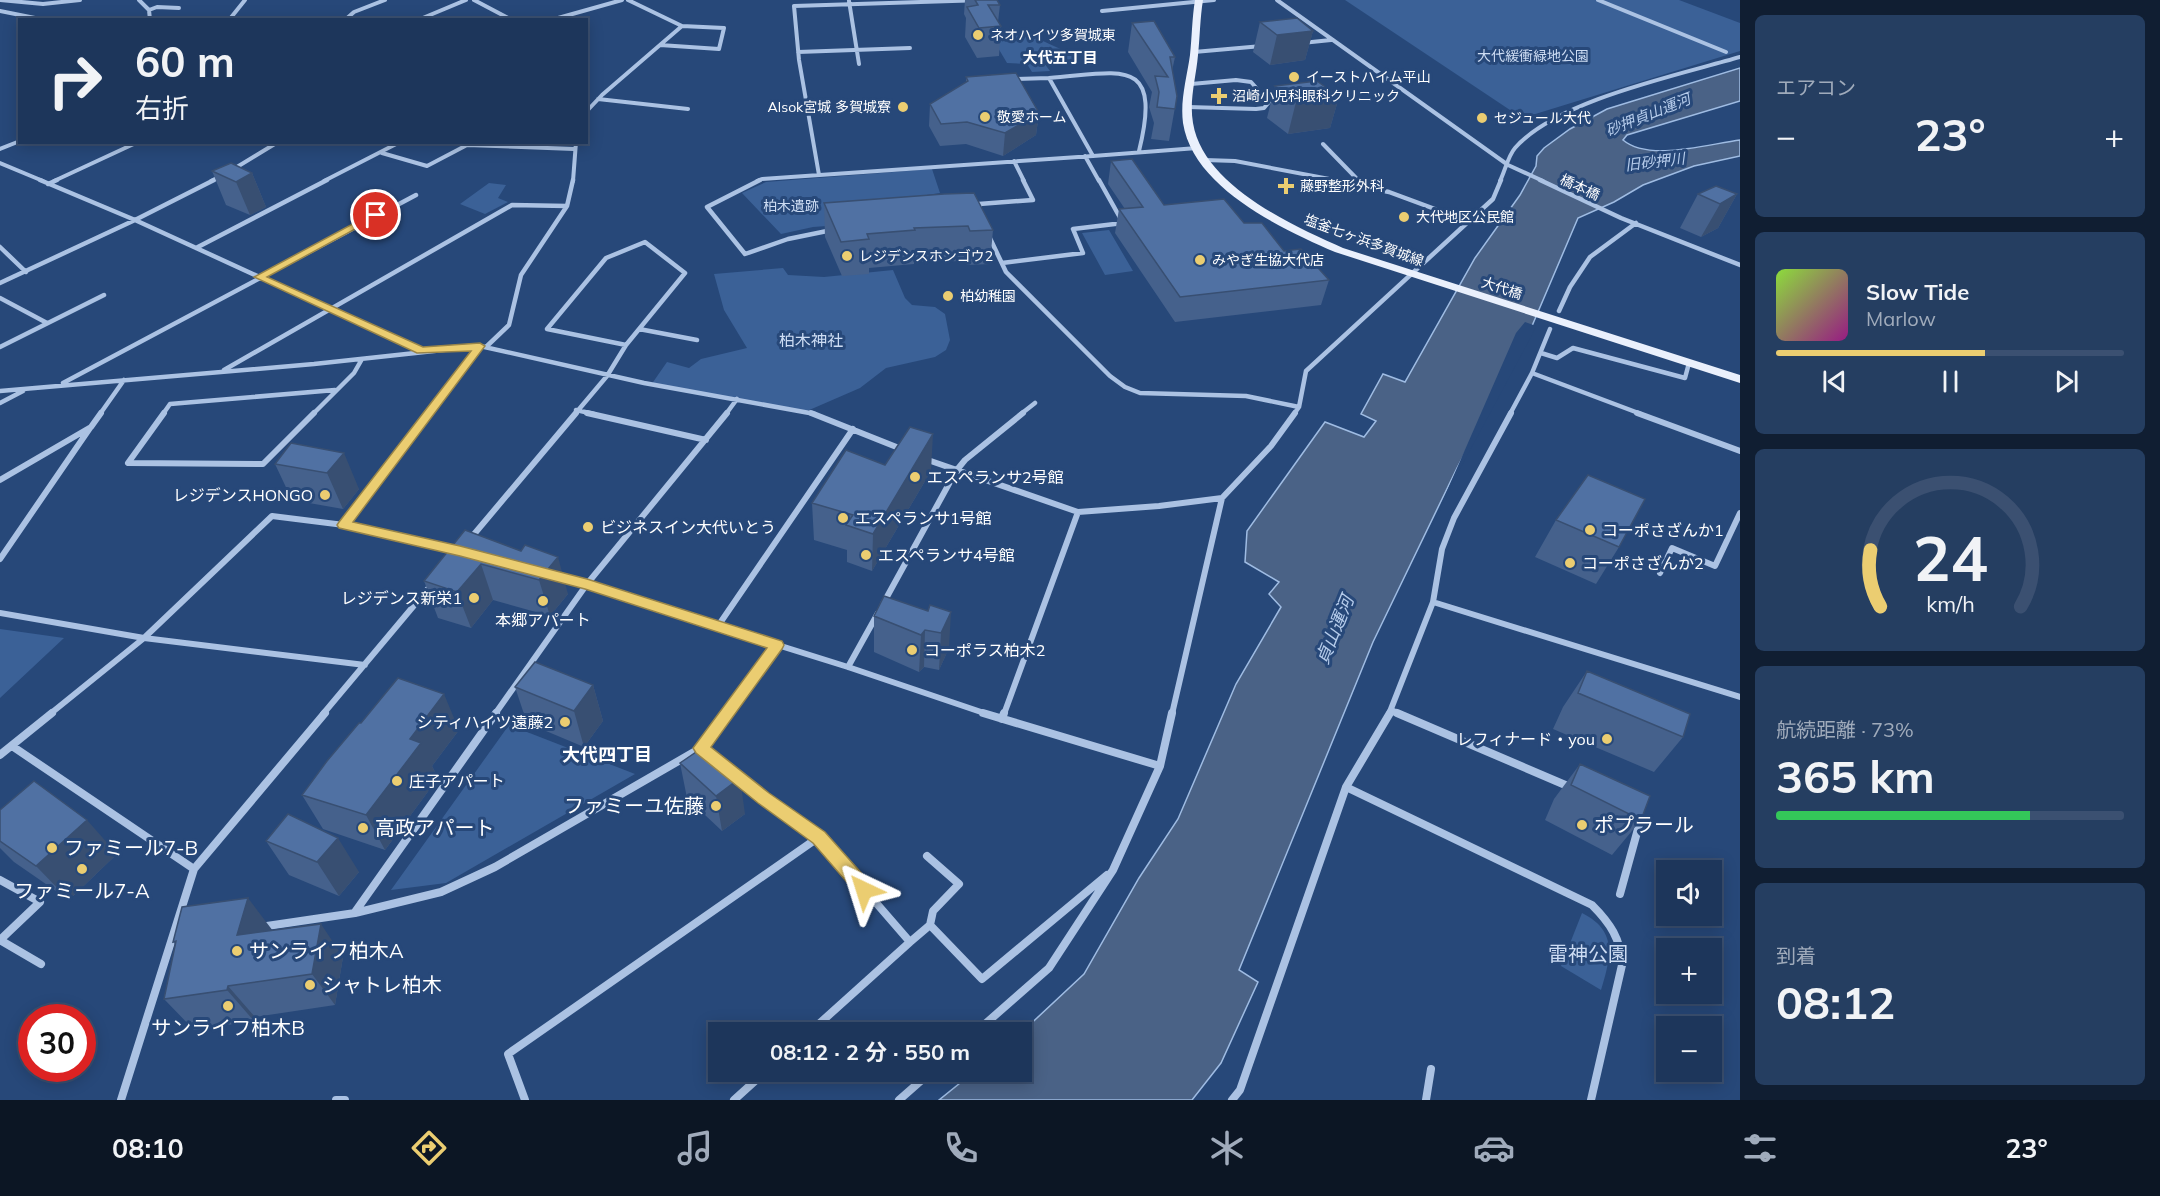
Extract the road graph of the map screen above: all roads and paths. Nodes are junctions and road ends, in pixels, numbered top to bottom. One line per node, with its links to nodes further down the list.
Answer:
1 (80, 0): 14 (street)
2 (139, 0): 19 (street)
3 (245, 0): 24 (street)
4 (385, 0): 25 (street)
5 (466, 0): 26 (street)
6 (474, 0): 27 (street)
7 (622, 0): 28 (street)
8 (628, 0): 29 (street)
9 (794, 0): 17 (street)
10 (984, 0): 16 (street)
11 (1214, 0): 15 (street)
12 (1276, 0): 30 (street, 橋本橋)
13 (1598, 0): 38 (street)
14 (1, 1)
15 (1199, 1): 21 (street); 37 (main road, 塩釜七ヶ浜多賀城線)
16 (849, 2): 17 (street); 35 (street)
17 (794, 6): 36 (street)
18 (179, 8): 19 (street)
19 (149, 10): 23 (street)
20 (0, 11): 22 (street)
21 (1102, 11)
22 (35, 18)
23 (150, 18)
24 (231, 18)
25 (347, 18)
26 (423, 18)
27 (508, 18)
28 (558, 18)
29 (682, 26): 32 (street); 32 (street)
30 (1332, 40): 31 (street); 64 (street, 橋本橋)
31 (1297, 43)
32 (660, 45): 44 (street)
33 (1263, 46): 37 (street)
34 (910, 48): 35 (street)
35 (856, 50): 36 (street); 40 (street)
36 (798, 52): 65 (street)
37 (1194, 52): 43 (main road, 塩釜七ヶ浜多賀城線)
38 (1726, 52)
39 (1740, 57): 64 (street)
40 (859, 64)
41 (1049, 78): 42 (street); 57 (street); 60 (street)
42 (1003, 80)
43 (1191, 84): 45 (main road, 塩釜七ヶ浜多賀城線); 45 (street)
44 (598, 99): 46 (street); 47 (street)
45 (1188, 107): 54 (main road, 塩釜七ヶ浜多賀城線)
46 (688, 109)
47 (588, 110)
48 (18, 142): 55 (street)
49 (134, 144): 66 (street)
50 (275, 144): 71 (street)
51 (397, 144): 58 (street)
52 (575, 144): 56 (street)
53 (1323, 144): 67 (street)
54 (1197, 148): 57 (street); 61 (main road, 塩釜七ヶ浜多賀城線)
55 (0, 149)
56 (574, 149): 58 (street); 69 (street)
57 (1139, 151): 60 (street)
58 (382, 153): 77 (street)
59 (1085, 156): 60 (street); 62 (street); 78 (street)
60 (1093, 156)
61 (1205, 160): 67 (street); 81 (main road, 塩釜七ヶ浜多賀城線)
62 (1014, 161): 65 (street); 70 (street)
63 (0, 163): 66 (street)
64 (1508, 165): 72 (street); 73 (street, 橋本橋)
65 (819, 175): 75 (street)
66 (48, 184): 71 (street)
67 (1364, 186): 72 (street)
68 (416, 195): 82 (street)
69 (567, 206): 87 (street); 95 (street)
70 (981, 219)
71 (135, 220): 77 (street); 80 (street)
72 (1470, 222): 81 (street)
73 (1636, 224): 79 (street, 橋本橋); 88 (street)
74 (986, 228): 78 (street)
75 (840, 230)
76 (0, 247): 80 (street)
77 (196, 248): 82 (street)
78 (1002, 263): 112 (street)
79 (1740, 266)
80 (26, 272): 83 (street)
81 (1409, 274): 84 (main road, 塩釜七ヶ浜多賀城線); 112 (street)
82 (259, 277): 87 (street); 105 (street)
83 (0, 283)
84 (1449, 286): 90 (main road, 大代橋)
85 (104, 295): 89 (street)
86 (0, 298): 89 (street)
87 (330, 308): 96 (street); 100 (street)
88 (1559, 311)
89 (47, 323): 94 (street)
90 (1548, 324): 97 (street); 99 (main road)
91 (639, 329): 92 (street); 93 (street); 93 (street)
92 (697, 340)
93 (626, 345): 102 (street)
94 (0, 347)
95 (483, 347): 96 (street); 102 (street); 123 (street)
96 (421, 351): 98 (street)
97 (1541, 353): 99 (street); 101 (street)
98 (362, 359): 100 (street); 107 (street)
99 (1689, 363): 103 (main road)
100 (222, 371): 104 (street)
101 (1532, 373): 117 (street); 131 (street)
102 (607, 376): 109 (street); 113 (street)
103 (1740, 379)
104 (124, 380): 105 (street); 114 (street)
105 (60, 384): 106 (street)
106 (27, 388): 108 (street); 110 (street)
107 (335, 390): 107 (street)
108 (0, 391)
109 (736, 399): 115 (street); 116 (street)
110 (0, 403)
111 (1035, 403): 118 (street)
112 (1299, 407): 120 (street)
113 (576, 410): 116 (street); 124 (street)
114 (91, 427): 119 (street); 125 (street)
115 (853, 429): 118 (street); 133 (street)
116 (706, 440): 130 (street)
117 (1740, 451)
118 (956, 471): 121 (street); 137 (street)
119 (0, 480)
120 (1222, 498): 121 (street); 145 (street)
121 (1078, 512): 140 (street)
122 (1740, 513): 127 (street)
123 (344, 525): 124 (street); 134 (street)
124 (460, 551): 126 (street)
125 (0, 559)
126 (452, 560)
127 (1660, 573)
128 (552, 575): 130 (street)
129 (438, 577): 136 (street)
130 (587, 584): 133 (street); 156 (street)
131 (1433, 602): 138 (street); 139 (street)
132 (0, 613): 134 (street)
133 (718, 626): 135 (street)
134 (144, 638): 136 (street); 141 (street)
135 (777, 645): 137 (street); 142 (street)
136 (364, 664): 152 (street)
137 (848, 668): 140 (street)
138 (1740, 697)
139 (1391, 710): 147 (street); 148 (street)
140 (1002, 719): 145 (street)
141 (12, 746): 143 (street); 152 (street)
142 (701, 748): 144 (street); 156 (street)
143 (0, 754)
144 (710, 755)
145 (1160, 766): 153 (street)
146 (728, 770): 150 (street)
147 (1346, 787): 174 (street); 176 (street)
148 (1576, 790)
149 (1630, 814): 155 (street)
150 (819, 837): 161 (street); 171 (street)
151 (927, 856): 157 (street)
152 (194, 868): 160 (street)
153 (1113, 870): 157 (street); 164 (street)
154 (0, 880): 162 (street)
155 (1620, 894)
156 (355, 913): 158 (street)
157 (930, 925): 161 (street)
158 (251, 928)
159 (182, 938): 160 (street)
160 (171, 940): 168 (street)
161 (910, 942): 163 (street)
162 (41, 964)
163 (821, 1022)
164 (987, 1022)
165 (1431, 1069): 175 (street)
166 (754, 1082): 172 (street)
167 (919, 1082): 173 (street)
168 (121, 1100)
169 (336, 1100): 170 (street)
170 (345, 1100)
171 (525, 1100)
172 (734, 1100)
173 (899, 1100)
174 (1232, 1100)
175 (1426, 1100)
176 (1591, 1100)

